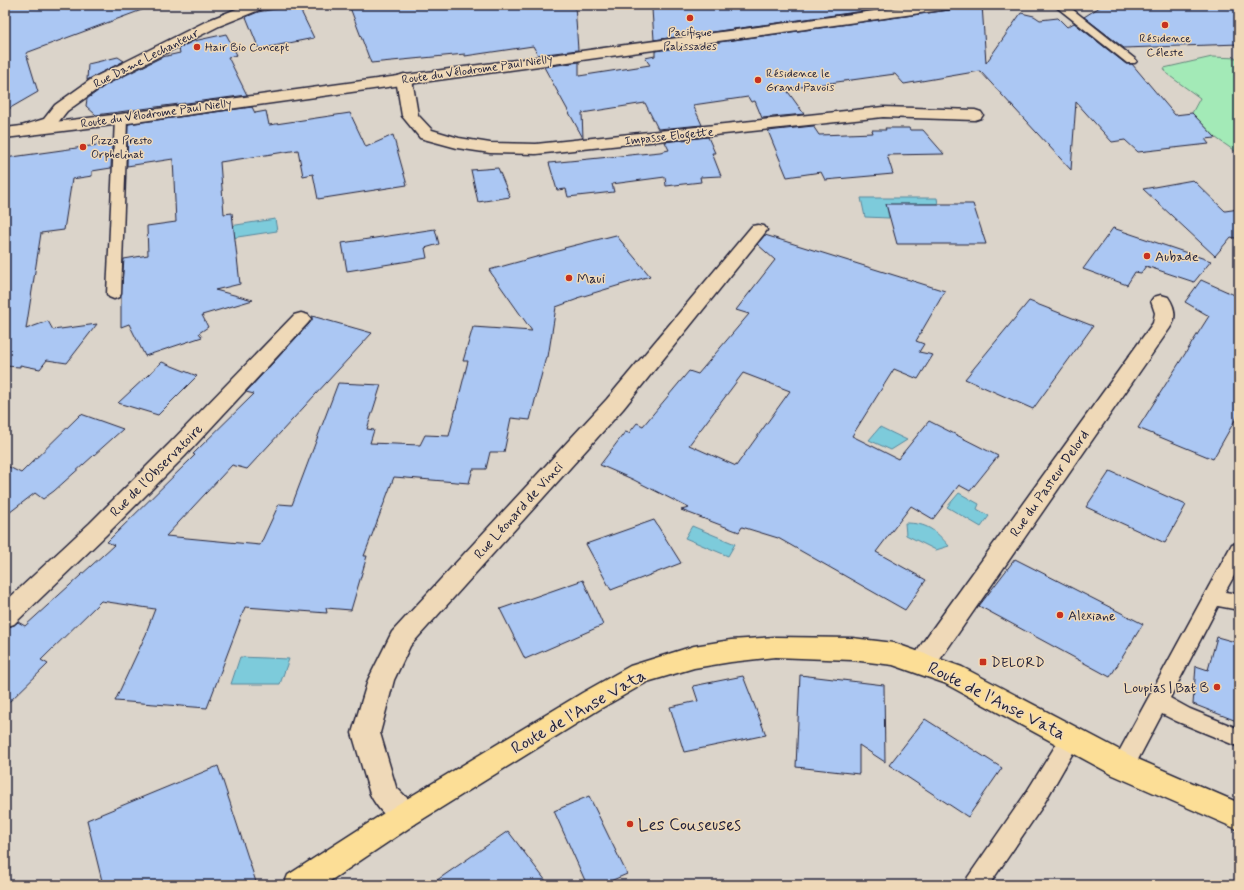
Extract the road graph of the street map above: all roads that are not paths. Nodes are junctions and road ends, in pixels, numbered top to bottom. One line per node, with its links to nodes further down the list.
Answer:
1 (259, 5): 8 (street, Rue Dame Lechanteur)
2 (949, 5): 5 (street, Route du Vélodrome Paul Nielly)
3 (1060, 5): 4 (lane)
4 (1131, 61)
5 (404, 79): 6 (street, Impasse Elogette); 7 (street, Route du Vélodrome Paul Nielly)
6 (975, 115)
7 (121, 119): 8 (street, Route du Vélodrome Paul Nielly); 10 (lane)
8 (12, 132)
9 (758, 230): 22 (street, Rue Léonard de Vinci)
10 (114, 294)
11 (1161, 301): 17 (street, Rue du Pasteur Delord)
12 (301, 319): 16 (street, Rue de l'Observatoire)
13 (1239, 549): 14 (lane)
14 (1214, 598): 15 (lane); 18 (lane)
15 (1239, 602)
16 (5, 617)
17 (924, 663): 19 (main road, Route de l'Anse Vata); 22 (main road, Route de l'Anse Vata)
18 (1158, 702): 20 (lane); 21 (lane)
19 (1072, 738): 21 (main road, Route de l'Anse Vata); 25 (lane)
20 (1239, 738)
21 (1123, 766): 23 (main road, Route de l'Anse Vata)
22 (405, 815): 24 (main road, Route de l'Anse Vata)
23 (1239, 817)
24 (299, 885)
25 (976, 885)

